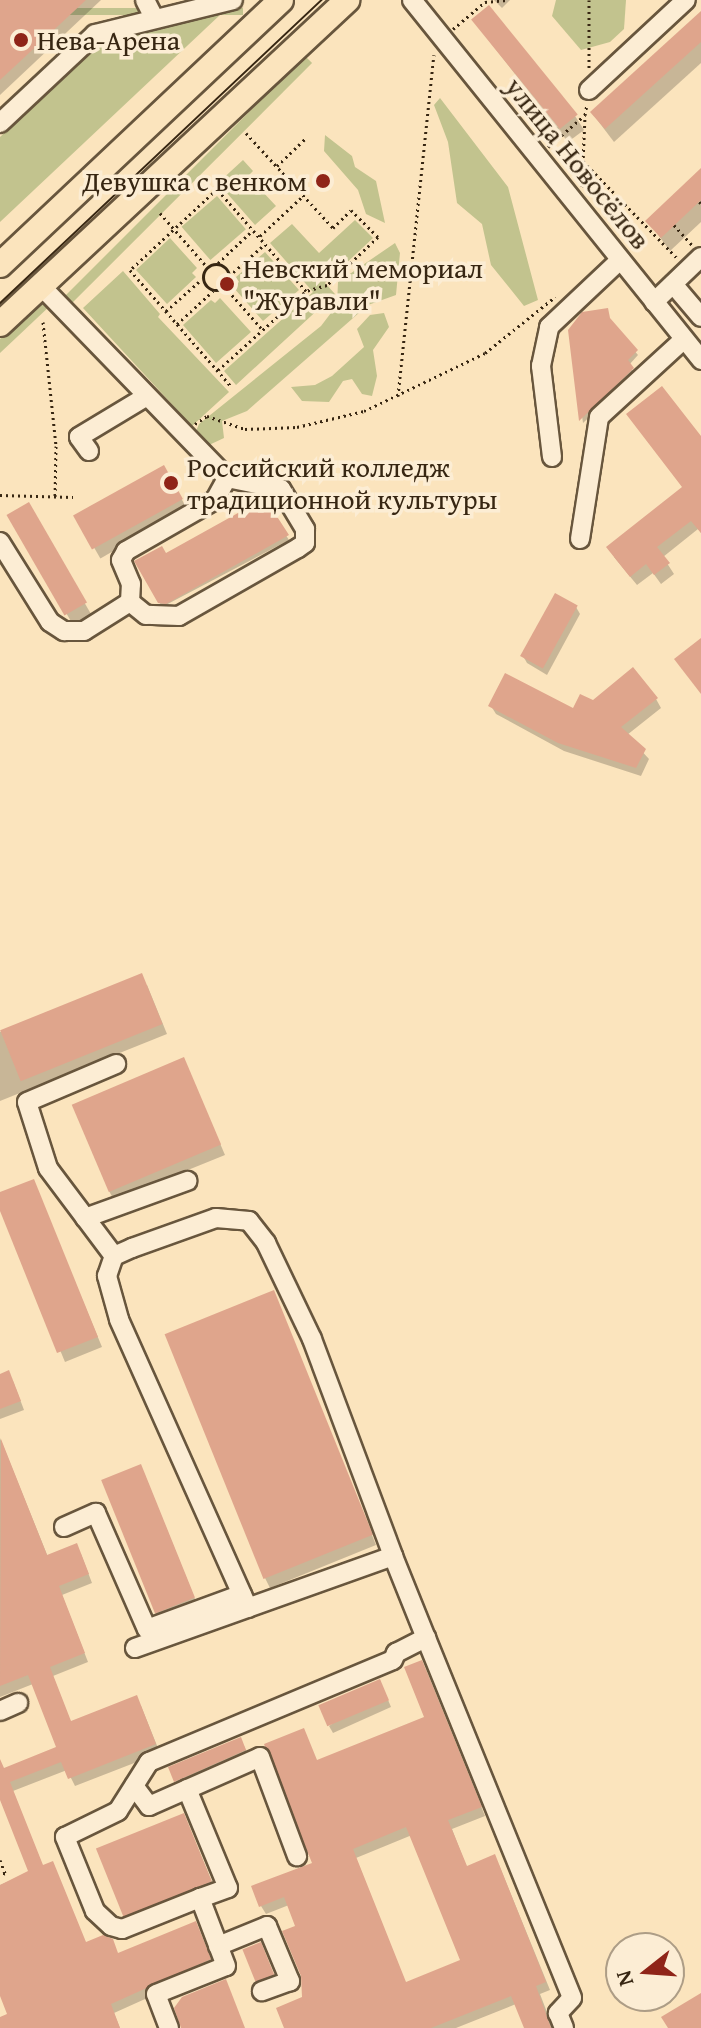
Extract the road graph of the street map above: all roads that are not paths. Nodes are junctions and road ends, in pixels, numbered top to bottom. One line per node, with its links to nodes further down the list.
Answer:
1 (145, 0): 7 (street)
2 (233, 0): 7 (street)
3 (281, 0): 12 (main road)
4 (348, 0): 14 (main road)
5 (412, 0): 10 (street, улица Новосёлов)
6 (686, 0): 8 (street)
7 (154, 18): 9 (street)
8 (589, 90)
9 (0, 123)
10 (620, 260): 15 (street, улица Новосёлов); 22 (street)
11 (697, 260): 13 (street)
12 (0, 265)
13 (673, 284): 15 (street); 16 (street)
14 (41, 286): 17 (main road); 20 (street)
15 (654, 302): 18 (street, улица Новосёлов)
16 (701, 317)
17 (0, 324)
18 (684, 339): 19 (street, улица Новосёлов); 24 (street)
19 (701, 360)
20 (147, 396): 21 (street); 23 (street)
21 (89, 451)
22 (552, 457)
23 (227, 478): 26 (street); 26 (street)
24 (580, 539)
25 (0, 542): 26 (street)
26 (130, 602)
27 (116, 1064): 29 (street)
28 (187, 1181): 29 (street)
29 (85, 1218): 30 (street)
30 (114, 1256): 32 (street); 33 (street)
31 (64, 1527): 33 (street)
32 (393, 1556): 33 (street); 34 (street)
33 (245, 1601): 35 (street)
34 (426, 1638): 36 (street); 43 (street)
35 (135, 1648)
36 (134, 1786): 37 (street); 39 (street)
37 (187, 1789): 38 (street); 39 (street)
38 (297, 1856)
39 (200, 1898): 40 (street)
40 (218, 1946): 41 (street); 42 (street)
41 (262, 1991)
42 (169, 2028)
43 (564, 2028)

